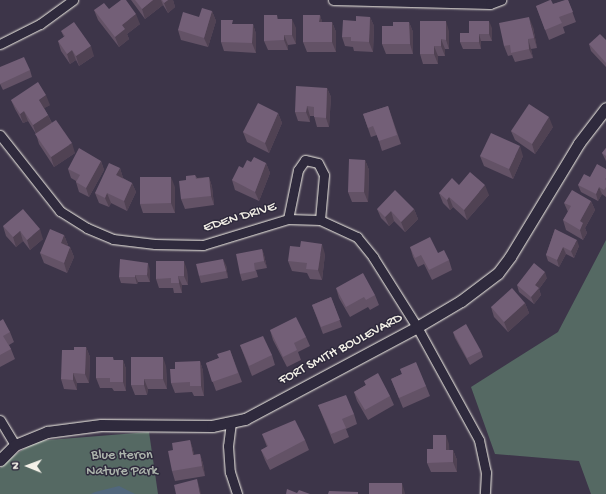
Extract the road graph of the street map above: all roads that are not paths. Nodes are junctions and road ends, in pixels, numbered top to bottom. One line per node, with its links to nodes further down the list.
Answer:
1 (73, 0): 4 (street)
2 (333, 0): 3 (street)
3 (501, 0)
4 (0, 44)
5 (606, 108): 9 (street, FORT SMITH BOULEVARD)
6 (0, 135): 7 (street, EDEN DRIVE)
7 (288, 218): 8 (street, EDEN DRIVE); 8 (street)
8 (320, 220): 9 (street, EDEN DRIVE)
9 (417, 327): 11 (street, FORT SMITH BOULEVARD); 15 (street, EDEN DRIVE)
10 (0, 420): 12 (street)
11 (231, 422): 12 (street, FORT SMITH BOULEVARD); 14 (street)
12 (15, 445): 13 (street, FORT SMITH BOULEVARD)
13 (0, 460)
14 (237, 494)
15 (484, 494)

